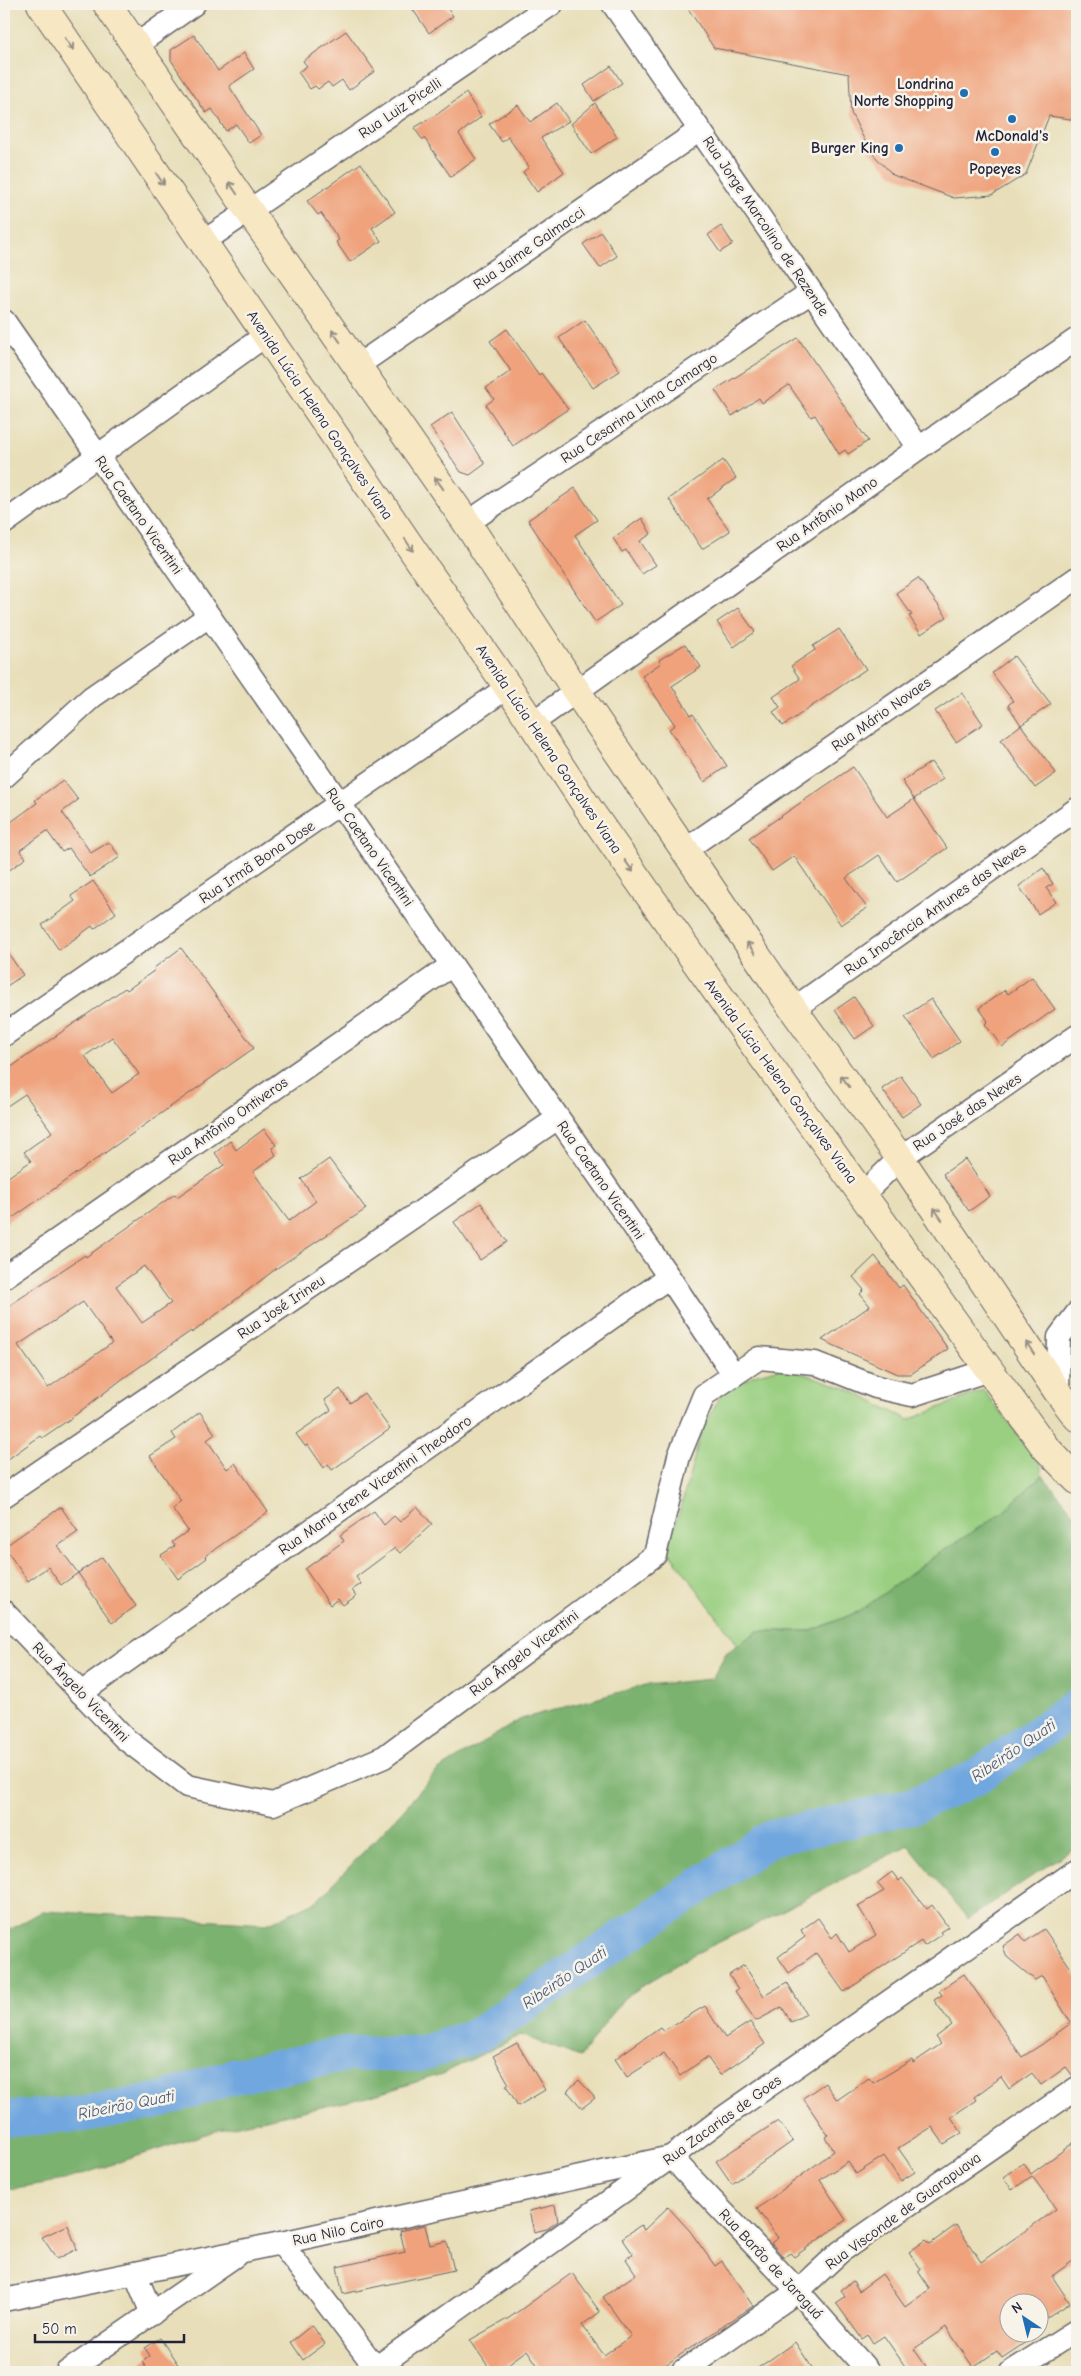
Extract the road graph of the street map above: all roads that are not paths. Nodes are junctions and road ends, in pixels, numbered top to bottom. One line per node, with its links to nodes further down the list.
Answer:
1 (41, 4): 9 (street, Avenida Lúcia Helena Gonçalves Viana, one-way to 9)
2 (107, 4): 6 (street)
3 (194, 4): 6 (street)
4 (552, 4): 8 (street, Rua Luiz Picelli)
5 (613, 4): 7 (street, Rua Jorge Marcolino de Rezende)
6 (136, 45): 8 (street, one-way to 6)
7 (700, 130): 10 (street, Rua Jorge Marcolino de Rezende); 14 (street, Rua Jaime Galmacci)
8 (249, 212): 9 (street, Rua Luiz Picelli); 14 (street, one-way to 8)
9 (203, 242): 12 (street, Avenida Lúcia Helena Gonçalves Viana)
10 (811, 292): 15 (street, Rua Jorge Marcolino de Rezende); 18 (street, Rua Cesarina Lima Camargo)
11 (4, 321): 16 (street, Rua Caetano Vicentini)
12 (266, 336): 16 (street); 21 (street, Avenida Lúcia Helena Gonçalves Viana, one-way to 21)
13 (1077, 339): 15 (street, Rua Antônio Mano)
14 (357, 366): 18 (street, one-way to 14)
15 (919, 448): 22 (street, Rua Antônio Mano)
16 (97, 455): 17 (street); 20 (street, Rua Caetano Vicentini)
17 (4, 523)
18 (467, 523): 22 (street)
19 (1077, 578): 27 (street, Rua Mário Novaes)
20 (209, 616): 24 (street); 25 (street, Rua Caetano Vicentini)
21 (508, 687): 23 (street, Avenida Lúcia Helena Gonçalves Viana); 25 (street, Rua Irmã Bona Dose)
22 (578, 692): 23 (street, Rua Antônio Mano); 27 (street)
23 (532, 723): 34 (street, Avenida Lúcia Helena Gonçalves Viana, one-way to 34)
24 (4, 777)
25 (340, 805): 28 (street, Rua Caetano Vicentini); 30 (street, Rua Irmã Bona Dose)
26 (1077, 809): 29 (street, Rua Inocência Antunes das Neves)
27 (685, 850): 29 (street, one-way to 27)
28 (452, 965): 32 (street, Rua Caetano Vicentini); 35 (street, Rua Antônio Ontiveros)
29 (793, 1009): 33 (street, one-way to 29)
30 (4, 1035)
31 (1077, 1036): 33 (street, Rua José das Neves)
32 (558, 1118): 36 (street, Rua Caetano Vicentini); 43 (street, Rua José Irineu)
33 (900, 1158): 34 (street, Rua José das Neves); 40 (street, one-way to 33)
34 (862, 1195): 38 (street, Avenida Lúcia Helena Gonçalves Viana)
35 (4, 1277)
36 (669, 1278): 39 (street, Rua Caetano Vicentini); 45 (street, Rua Maria Irene Vicentini Theodoro)
37 (1077, 1313): 40 (street)
38 (989, 1370): 39 (street, Rua Ângelo Vicentini); 42 (street, Avenida Lúcia Helena Gonçalves Viana)
39 (734, 1375): 45 (street, Rua Ângelo Vicentini)
40 (1058, 1392): 41 (street)
41 (1077, 1417)
42 (1077, 1480)
43 (4, 1496)
44 (4, 1612): 45 (street, Rua Ângelo Vicentini)
45 (81, 1693)
46 (1077, 1870): 48 (street, Rua Zacarias de Goes)
47 (1077, 2088): 52 (street, Rua Visconde de Guarapuava)
48 (671, 2158): 49 (street, Rua Nilo Cairo); 52 (street, Rua Barão de Jaraguá); 56 (street, Rua Zacarias de Goes)
49 (281, 2243): 50 (street, Rua Nilo Cairo); 56 (street)
50 (242, 2252): 51 (street, Rua Nilo Cairo); 54 (street)
51 (135, 2273): 53 (street, Rua Nilo Cairo); 54 (street)
52 (798, 2291): 58 (street, Rua Visconde de Guarapuava); 59 (street, Rua Barão de Jaraguá)
53 (4, 2300)
54 (152, 2314): 57 (street)
55 (1077, 2330): 60 (street)
56 (373, 2370)
57 (67, 2372)
58 (682, 2372)
59 (869, 2372)
60 (1012, 2372)

